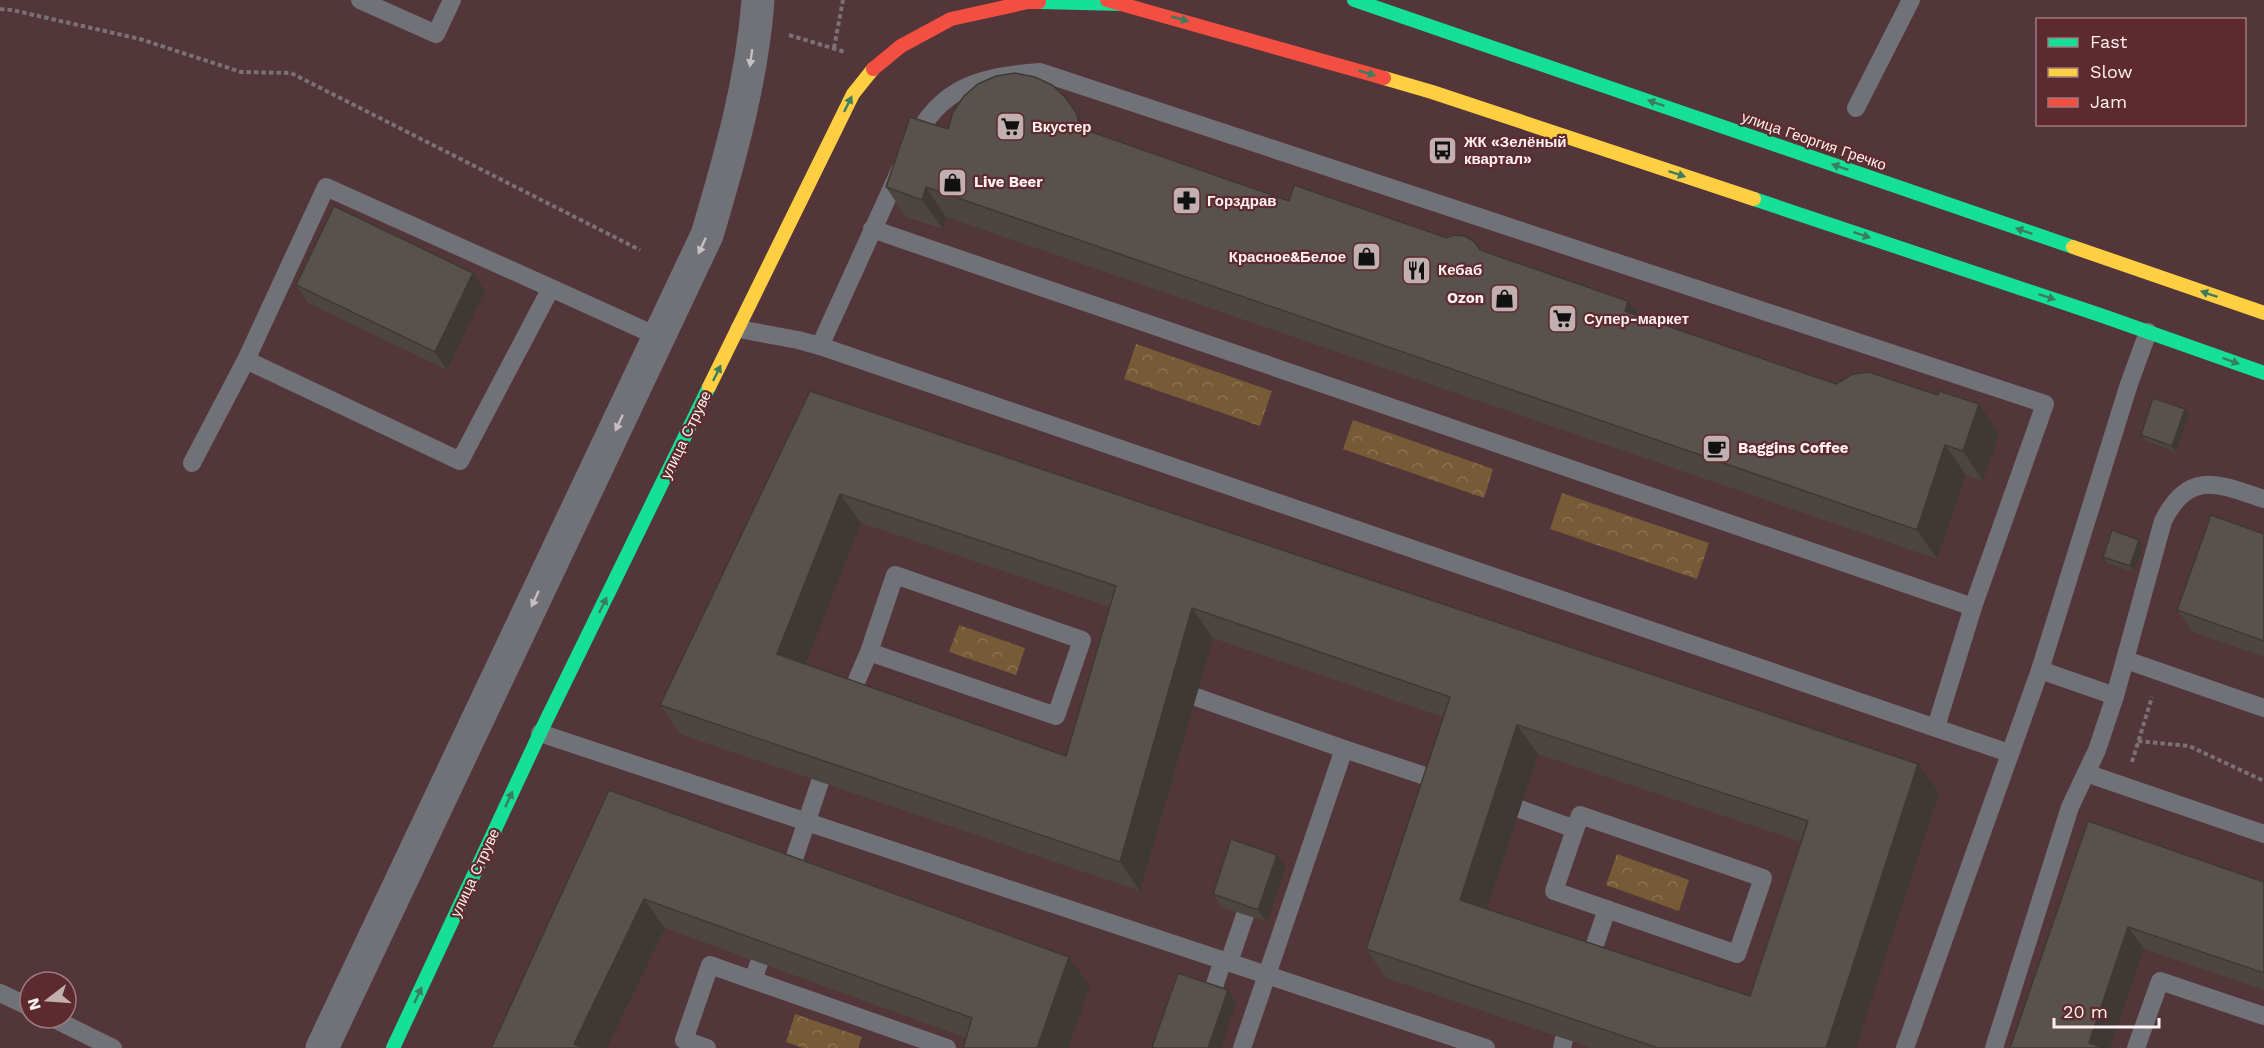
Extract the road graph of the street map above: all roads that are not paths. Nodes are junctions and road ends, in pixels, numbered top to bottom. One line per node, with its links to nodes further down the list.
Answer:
1 (360, 0): 2 (lane)
2 (452, 0)
3 (758, 0): 14 (street, one-way to 14)
4 (1107, 0): 7 (street)
5 (1354, 0): 11 (street, улица Георгия Гречко, one-way to 5)
6 (1911, 0): 8 (lane)
7 (1124, 4): 12 (street, улица Струве, one-way to 7); 13 (street, one-way to 13)
8 (1856, 108)
9 (872, 229): 15 (lane); 20 (lane); 20 (lane)
10 (551, 288): 14 (lane); 16 (lane); 16 (lane)
11 (2264, 313)
12 (739, 329): 15 (lane); 31 (street, улица Струве, one-way to 12)
13 (2148, 332): 17 (street, one-way to 17); 25 (lane)
14 (660, 337): 55 (street, one-way to 55)
15 (820, 346): 30 (lane)
16 (246, 360): 18 (lane)
17 (2264, 373)
18 (192, 463)
19 (2264, 499): 23 (lane)
20 (1973, 607): 30 (lane)
21 (868, 652): 22 (lane); 22 (lane); 28 (lane)
22 (1075, 659): 24 (lane)
23 (2126, 660): 26 (lane); 29 (lane)
24 (1098, 666)
25 (2040, 670): 26 (lane); 33 (lane)
26 (2115, 696): 34 (lane)
27 (1196, 697): 32 (lane)
28 (848, 701)
29 (2264, 708)
30 (1936, 727): 33 (lane)
31 (540, 733): 38 (lane); 56 (street, улица Струве, one-way to 31)
32 (1344, 748): 36 (lane); 47 (lane)
33 (2009, 753): 61 (lane)
34 (2086, 773): 40 (lane); 62 (lane)
35 (820, 782): 38 (lane)
36 (1451, 785)
37 (1520, 809): 39 (lane)
38 (807, 822): 41 (lane); 44 (lane)
39 (1575, 829): 42 (lane); 42 (lane)
40 (2264, 834)
41 (788, 877)
42 (1607, 909): 46 (lane)
43 (1245, 915): 44 (lane)
44 (1226, 961): 47 (lane); 50 (lane)
45 (759, 963): 48 (lane)
46 (1588, 965)
47 (1267, 975): 59 (lane); 60 (lane)
48 (753, 980): 57 (lane); 58 (lane)
49 (0, 993): 51 (lane)
50 (1212, 993)
51 (18, 1001)
52 (2264, 1016): 63 (lane)
53 (76, 1030): 54 (lane)
54 (113, 1048)
55 (322, 1048)
56 (393, 1048)
57 (707, 1048)
58 (947, 1048)
59 (1242, 1048)
60 (1486, 1048)
61 (1905, 1048)
62 (1994, 1048)
63 (2136, 1048)

